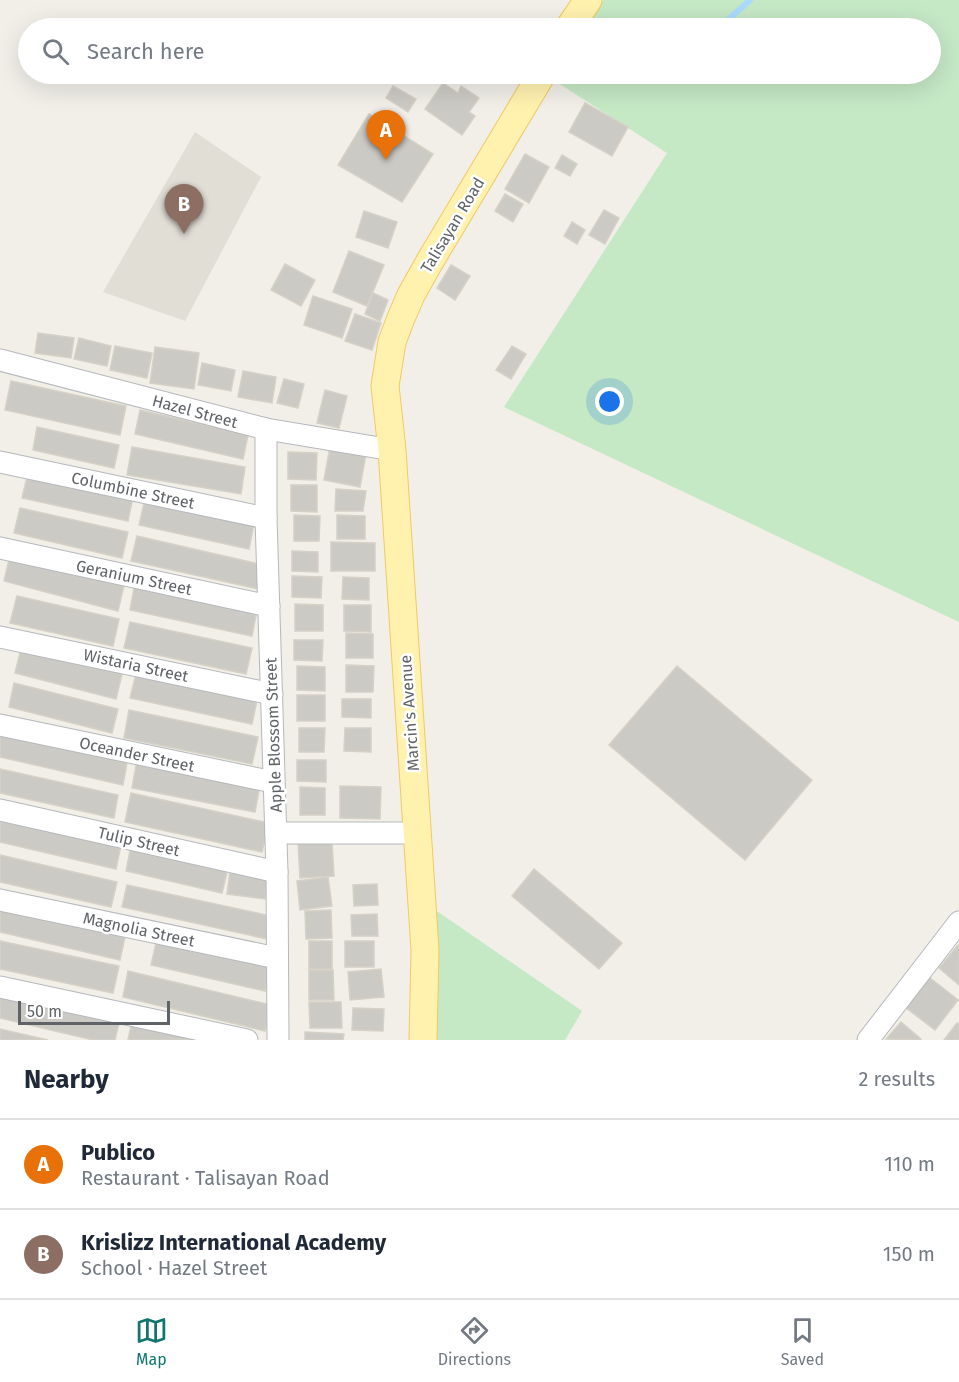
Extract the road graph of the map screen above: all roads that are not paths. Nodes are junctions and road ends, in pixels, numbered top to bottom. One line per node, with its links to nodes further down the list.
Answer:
1 (588, 0): 2 (main road)
2 (576, 18)
3 (536, 84): 5 (main road, Talisayan Road)
4 (0, 360): 6 (street, Hazel Street)
5 (385, 386): 7 (main road, Marcin's Avenue)
6 (266, 429): 7 (street, Hazel Street); 9 (street, Apple Blossom Street)
7 (392, 450): 18 (main road, Marcin's Avenue)
8 (0, 462): 9 (street, Columbine Street)
9 (266, 518): 11 (street, Apple Blossom Street)
10 (0, 548): 11 (street, Geranium Street)
11 (269, 606): 13 (street, Apple Blossom Street)
12 (0, 637): 13 (street, Wistaria Street)
13 (272, 694): 15 (street, Apple Blossom Street)
14 (0, 725): 15 (street, Oceander Street)
15 (273, 783): 17 (street, Apple Blossom Street)
16 (0, 810): 19 (street, Tulip Street)
17 (276, 833): 18 (street); 19 (street, Apple Blossom Street)
18 (417, 833): 26 (main road, Marcin's Avenue)
19 (278, 872): 22 (street, Apple Blossom Street)
20 (0, 900): 22 (street, Magnolia Street)
21 (959, 922): 27 (street)
22 (277, 958): 25 (street, Apple Blossom Street)
23 (0, 987): 24 (street)
24 (247, 1040)
25 (278, 1040)
26 (423, 1040)
27 (868, 1040)

